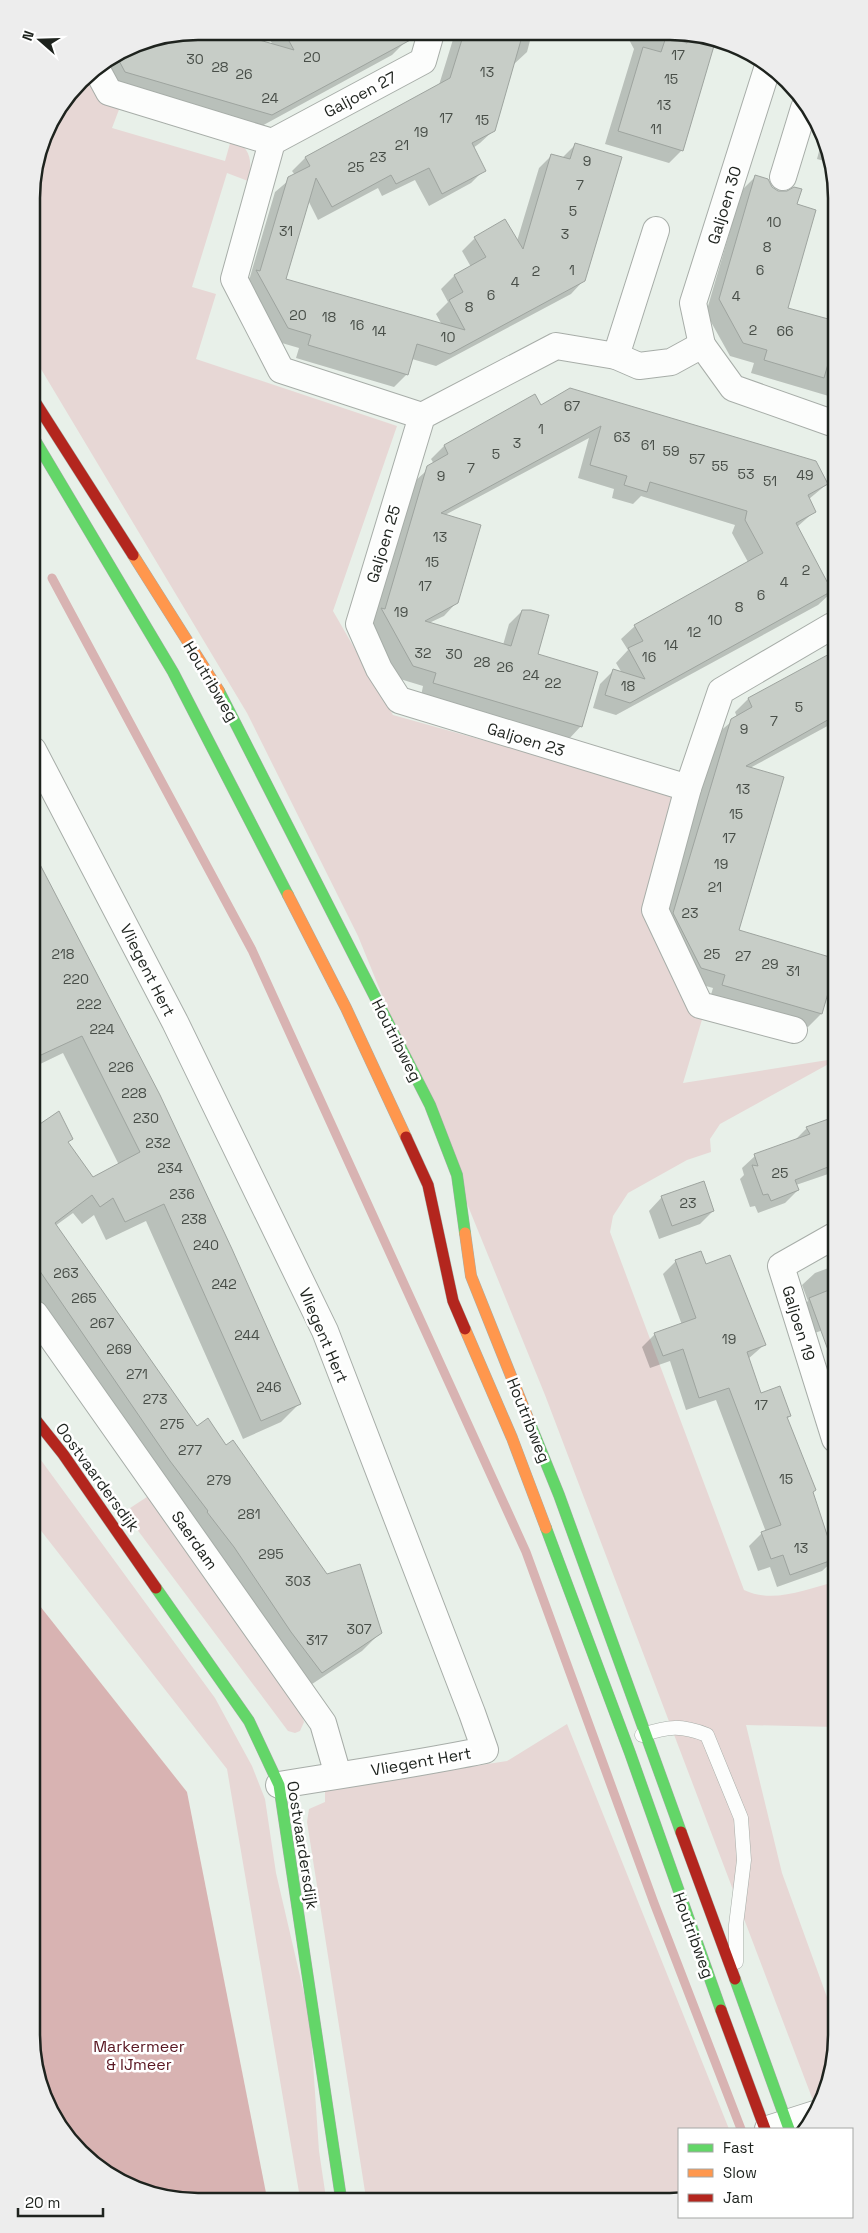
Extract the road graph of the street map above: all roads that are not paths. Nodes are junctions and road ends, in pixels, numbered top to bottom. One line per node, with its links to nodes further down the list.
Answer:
1 (428, 40): 5 (street, Galjoen 27)
2 (766, 73): 8 (street, Galjoen 30)
3 (100, 75): 5 (street)
4 (803, 113): 6 (street)
5 (272, 142): 11 (street)
6 (783, 177)
7 (656, 230): 9 (street)
8 (702, 345): 9 (street); 12 (street)
9 (616, 356): 11 (street)
10 (40, 410): 23 (main road, Houtribweg)
11 (422, 416): 15 (street, Galjoen 25)
12 (828, 422)
13 (40, 448): 24 (main road, Houtribweg)
14 (828, 628): 17 (street)
15 (379, 669): 17 (street, Galjoen 23)
16 (40, 763): 25 (street, Vliegent Hert)
17 (688, 788): 18 (street)
18 (794, 1030)
19 (828, 1239): 21 (street, Galjoen 19)
20 (40, 1321): 25 (street, Saerdam)
21 (828, 1417)
22 (40, 1425): 26 (main road, Oostvaardersdijk)
23 (645, 1734): 24 (lane, Houtribweg); 27 (main road, Houtribweg); 27 (lane, Houtribweg)
24 (625, 1741): 29 (main road, Houtribweg)
25 (338, 1775): 26 (street, Vliegent Hert)
26 (279, 1785): 30 (main road, Oostvaardersdijk)
27 (736, 1985): 29 (main road, Houtribweg)
28 (805, 2118): 29 (street)
29 (777, 2127)
30 (340, 2193)

